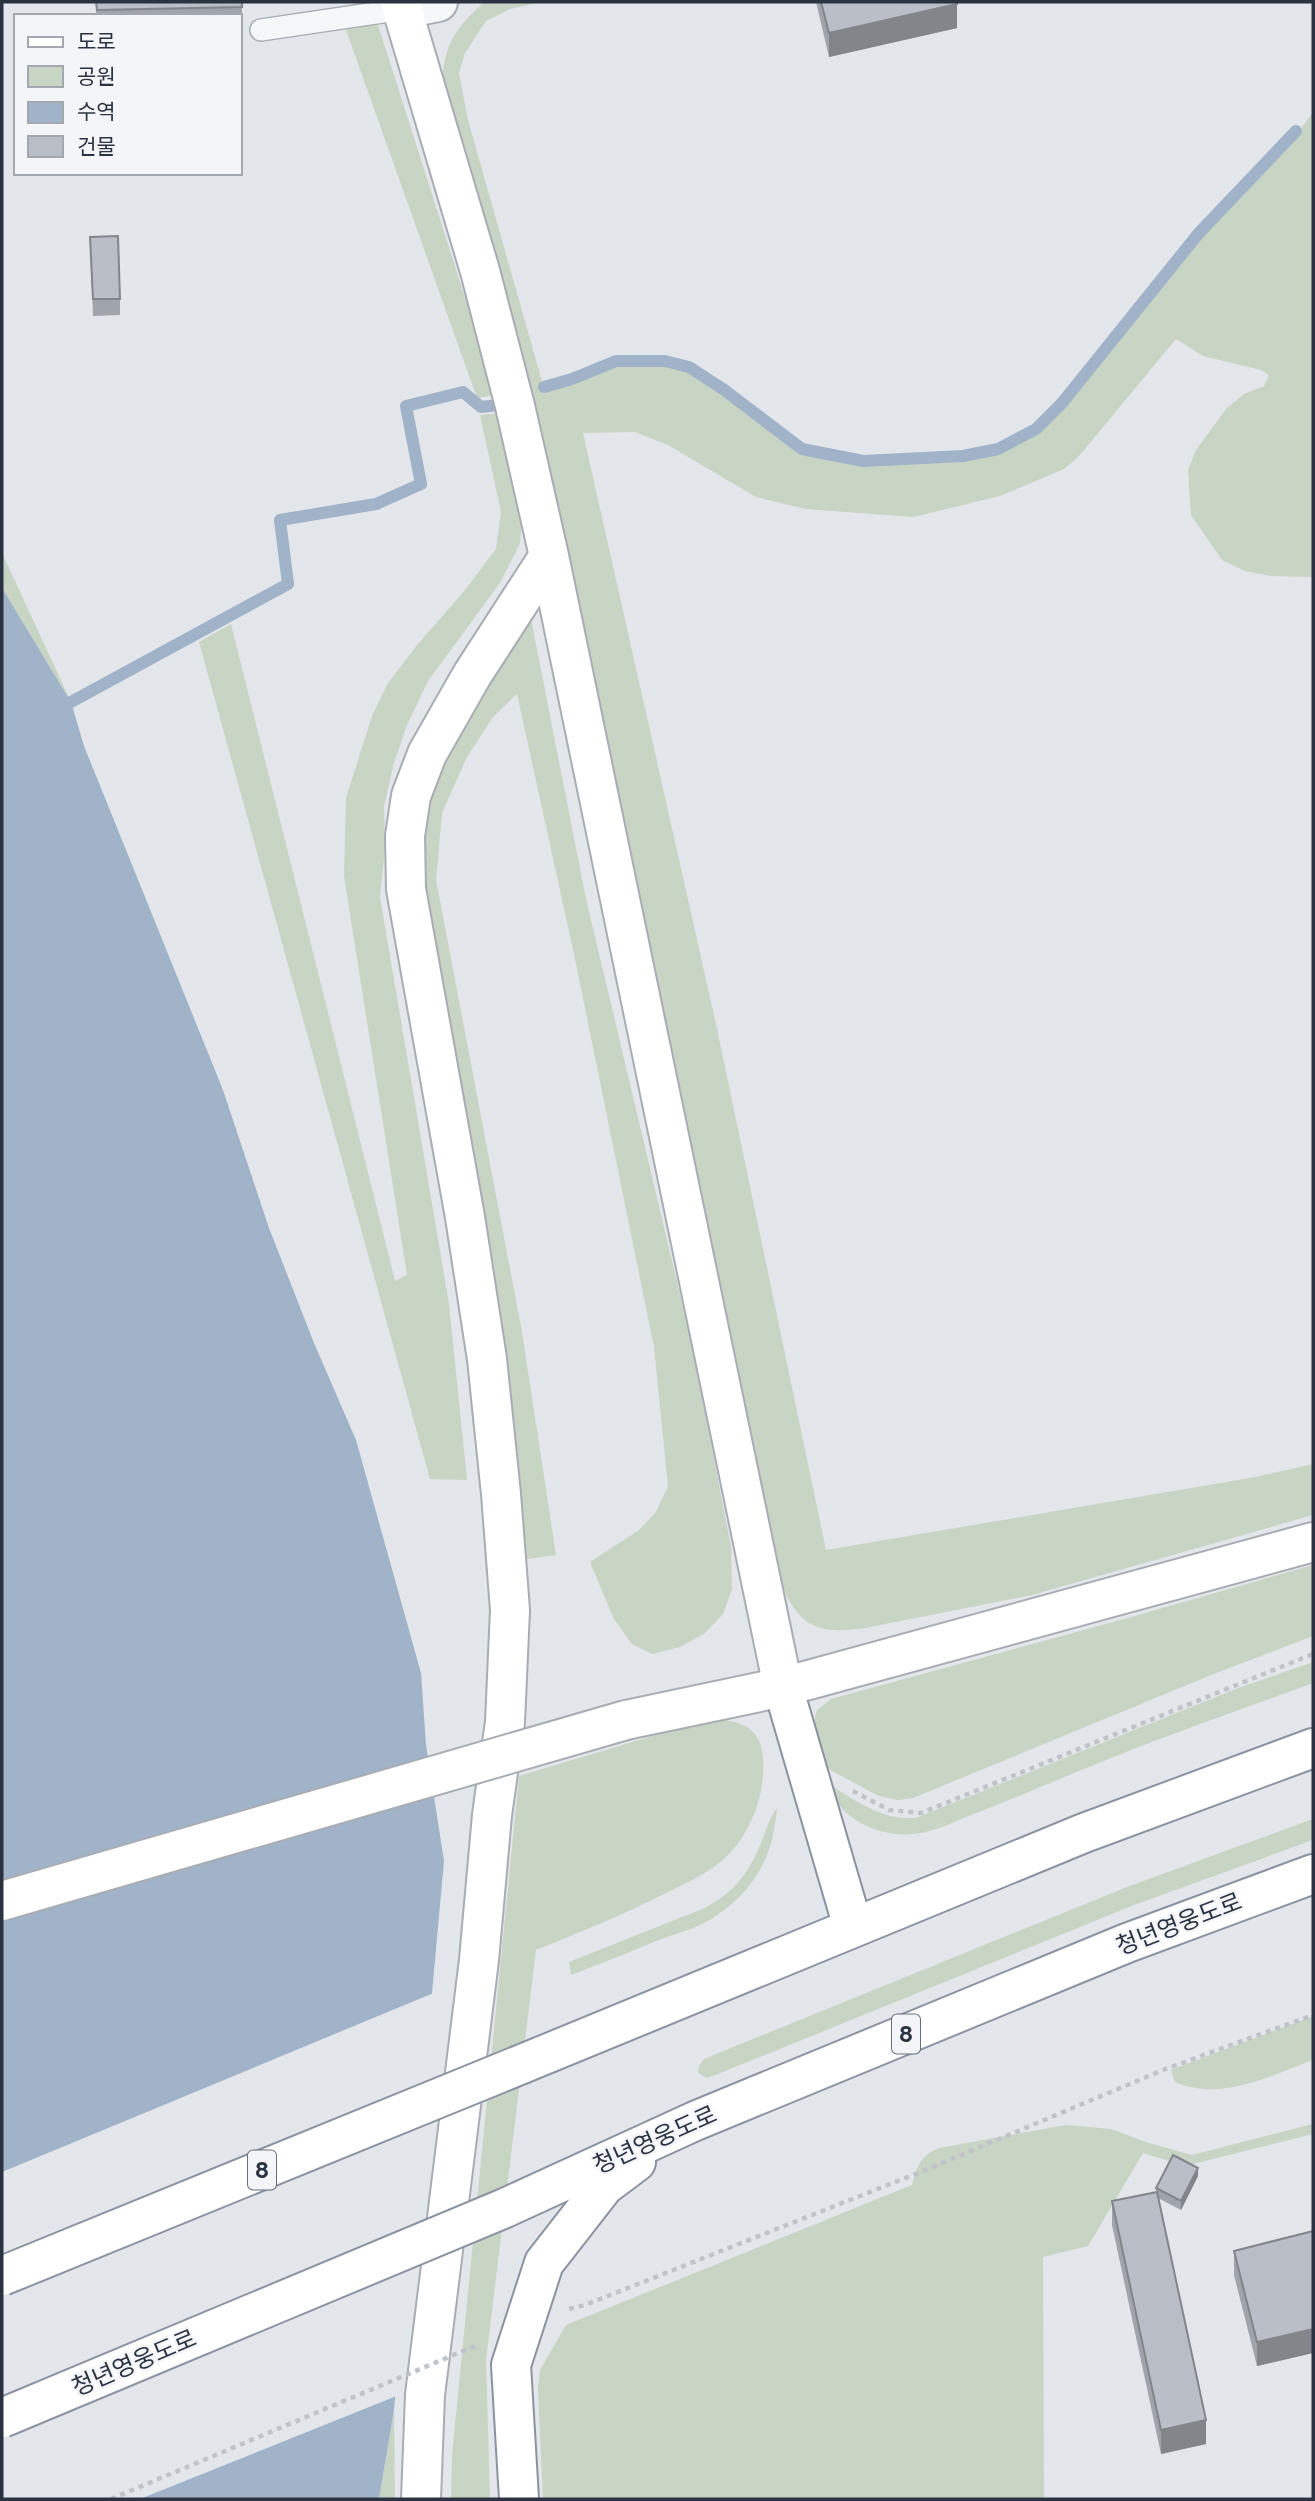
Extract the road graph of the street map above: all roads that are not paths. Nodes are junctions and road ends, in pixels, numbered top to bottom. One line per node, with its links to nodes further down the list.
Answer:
1 (414, 4): 2 (lane); 3 (main road)
2 (261, 30)
3 (550, 556): 5 (main road); 13 (main road)
4 (1313, 1542): 5 (main road)
5 (783, 1687): 8 (main road, bridge); 9 (main road)
6 (1313, 1748): 9 (main road, 8)
7 (1313, 1874): 10 (main road, 청년영웅도로 / 8)
8 (2, 1900)
9 (853, 1927): 11 (main road, 8, bridge)
10 (695, 2121): 12 (main road, 청년영웅도로 / 8, bridge); 14 (main road)
11 (2, 2276)
12 (2, 2418)
13 (421, 2499)
14 (519, 2499)

